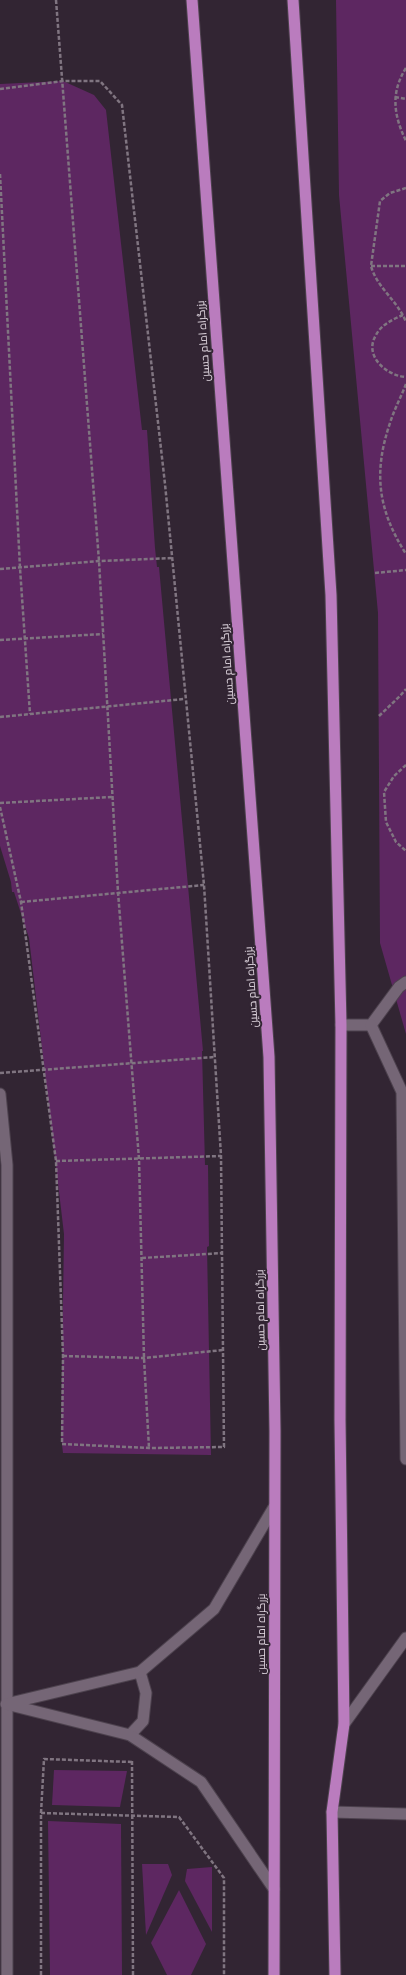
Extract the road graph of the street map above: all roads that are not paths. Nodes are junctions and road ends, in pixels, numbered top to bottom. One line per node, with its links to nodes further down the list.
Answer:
1 (192, 0): 11 (highway, بزرگراه امام حسین)
2 (293, 0): 5 (highway)
3 (406, 982): 4 (street)
4 (372, 1024): 5 (street); 8 (street)
5 (341, 1025): 15 (highway)
6 (0, 1094): 7 (street)
7 (4, 1165): 14 (street)
8 (405, 1332): 9 (street)
9 (406, 1388): 10 (street)
10 (406, 1459)
11 (274, 1507): 13 (street); 19 (highway, بزرگراه امام حسین)
12 (406, 1638): 15 (street)
13 (140, 1672): 14 (street); 16 (street)
14 (3, 1704): 16 (street); 20 (street)
15 (344, 1724): 17 (highway)
16 (130, 1735): 19 (street)
17 (332, 1812): 18 (street); 23 (highway)
18 (406, 1814)
19 (274, 1889): 22 (highway, بزرگراه امام حسین)
20 (4, 1931): 21 (street)
21 (7, 1975)
22 (274, 1975)
23 (335, 1975)

